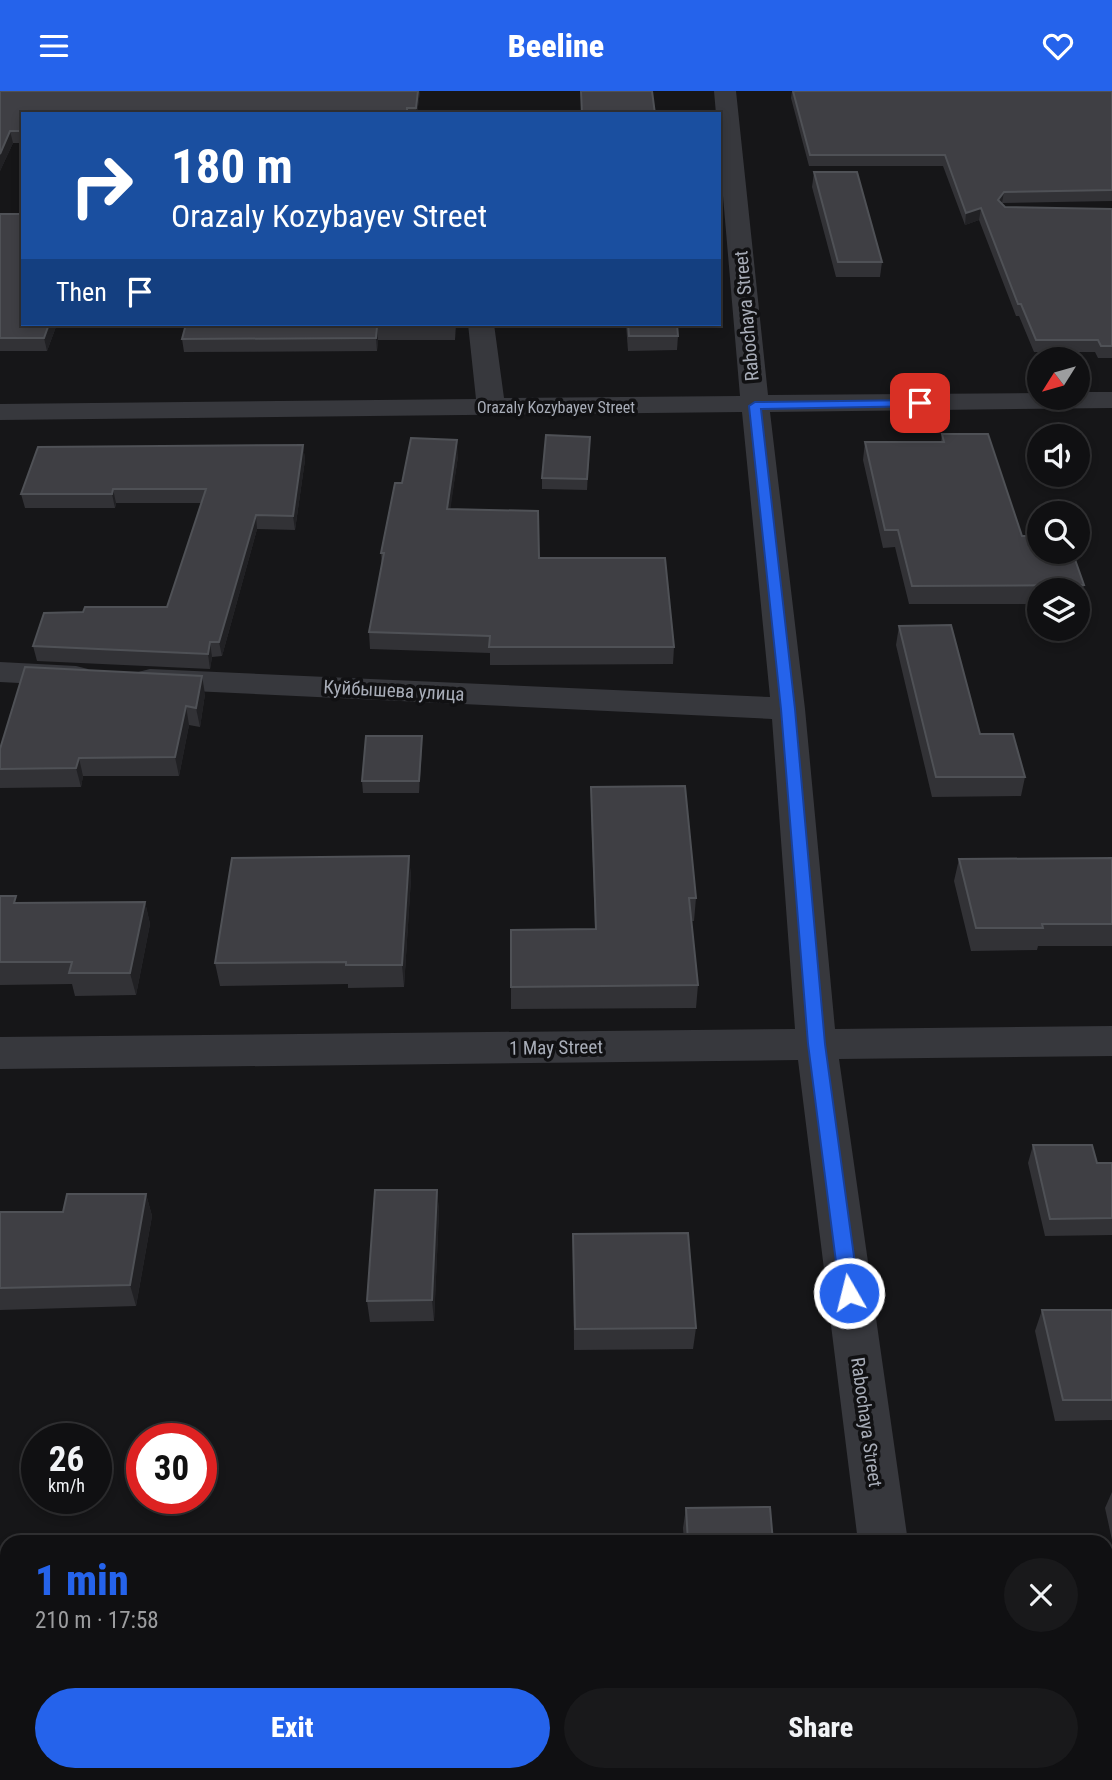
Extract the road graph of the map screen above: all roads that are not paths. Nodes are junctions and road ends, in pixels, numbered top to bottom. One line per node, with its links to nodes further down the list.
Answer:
1 (724, 91): 4 (street, Rabochaya Street)
2 (481, 326): 5 (street)
3 (1112, 400): 4 (street, Orazaly Kozybayev Street)
4 (755, 406): 5 (street, Orazaly Kozybayev Street); 8 (street, Rabochaya Street)
5 (491, 408): 6 (street, Orazaly Kozybayev Street)
6 (0, 412)
7 (0, 673): 8 (street, Куйбышева улица)
8 (788, 709): 10 (street, Rabochaya Street)
9 (1112, 1041): 10 (street, 1 May Street)
10 (816, 1044): 11 (street, 1 May Street); 12 (street, Rabochaya Street)
11 (0, 1053)
12 (882, 1535)

